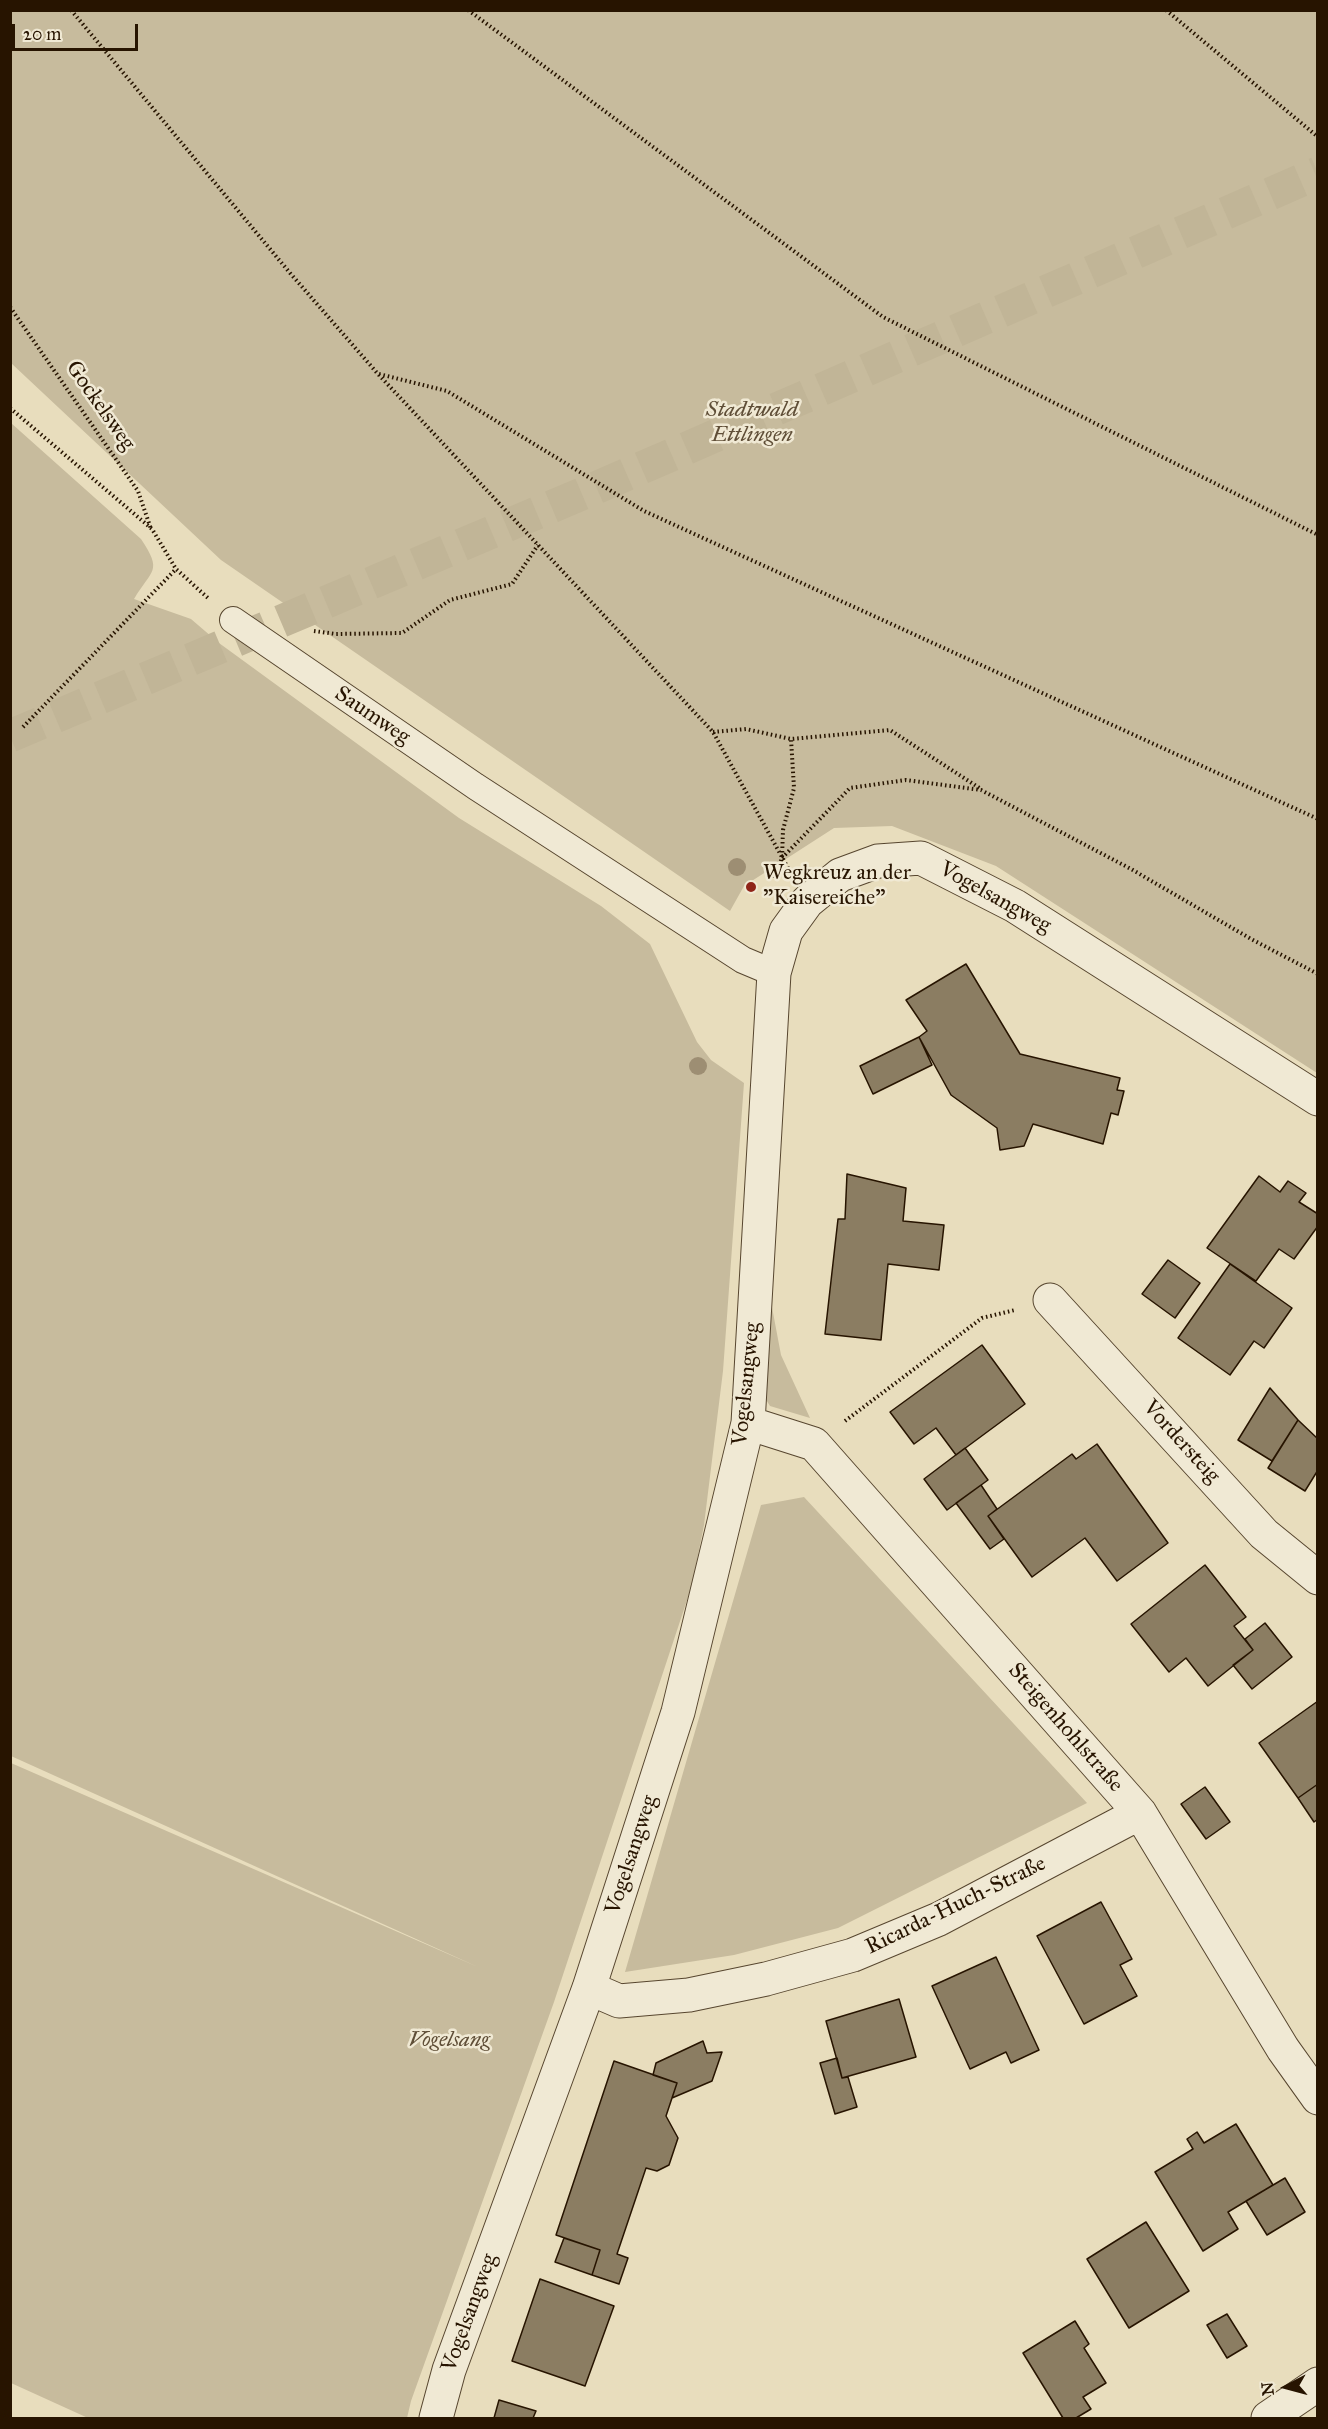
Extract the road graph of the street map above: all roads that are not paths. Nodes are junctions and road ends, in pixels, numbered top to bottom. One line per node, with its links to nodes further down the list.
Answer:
1 (233, 621): 2 (lane, Saumweg)
2 (774, 973): 3 (street, Vogelsangweg); 5 (street, Vogelsangweg)
3 (1317, 1099)
4 (1050, 1300): 6 (street, Vordersteig)
5 (748, 1423): 7 (street, Steigenhohlstraße); 8 (street, Vogelsangweg)
6 (1317, 1578)
7 (1140, 1814): 8 (street, Ricarda-Huch-Straße); 9 (street, Steigenhohlstraße)
8 (589, 1988): 11 (street, Vogelsangweg)
9 (1317, 2098)
10 (1317, 2384): 12 (street)
11 (436, 2418)
12 (1268, 2418)

